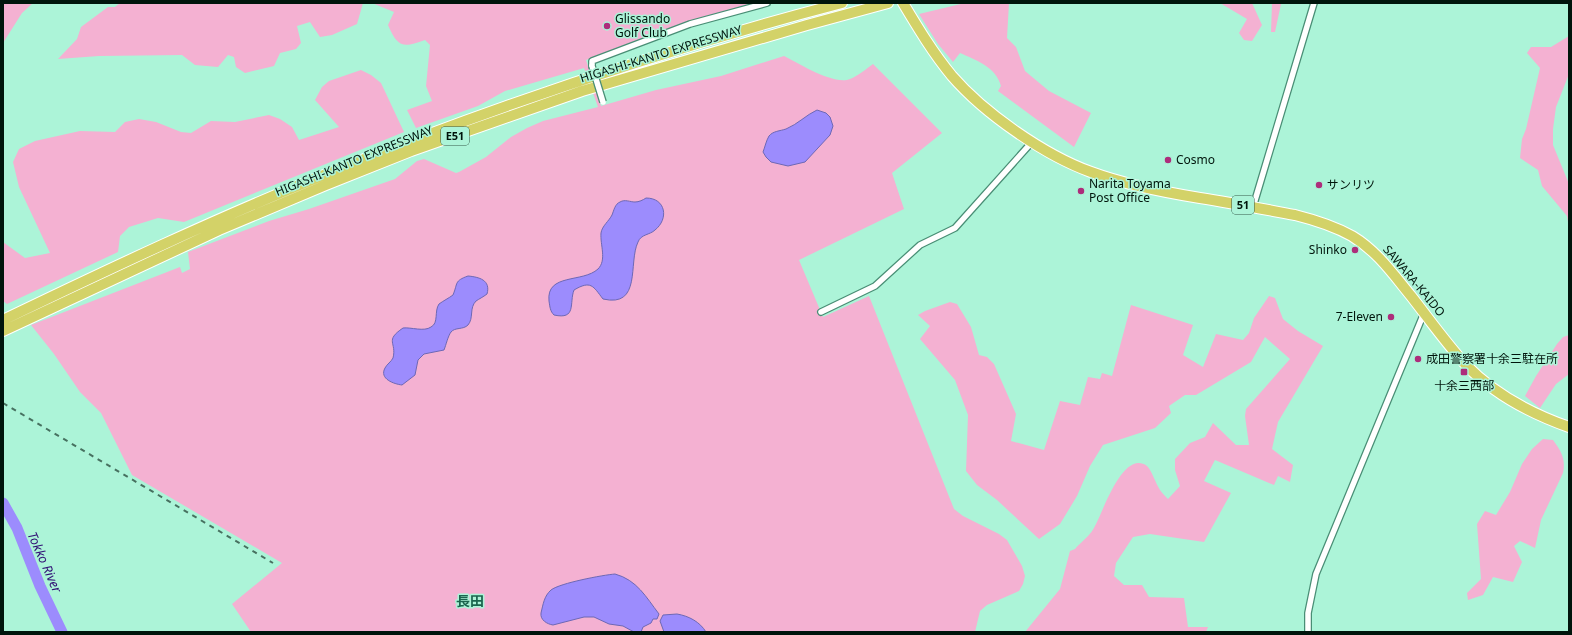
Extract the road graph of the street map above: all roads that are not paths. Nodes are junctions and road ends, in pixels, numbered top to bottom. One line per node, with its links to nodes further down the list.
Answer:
1 (767, 3): 6 (street, bridge)
2 (842, 3): 11 (highway, HIGASHI-KANTO EXPRESSWAY / E51)
3 (888, 3): 12 (highway, HIGASHI-KANTO EXPRESSWAY / E51)
4 (1314, 3): 8 (street)
5 (904, 6): 7 (highway, SAWARA-KAIDO / 51)
6 (603, 102)
7 (1032, 142): 8 (highway, SAWARA-KAIDO / 51); 9 (street)
8 (1253, 207): 10 (highway, SAWARA-KAIDO / 51)
9 (821, 312)
10 (1424, 313): 13 (highway, SAWARA-KAIDO / 51); 14 (street)
11 (3, 320)
12 (3, 331)
13 (1569, 427)
14 (1308, 632)

